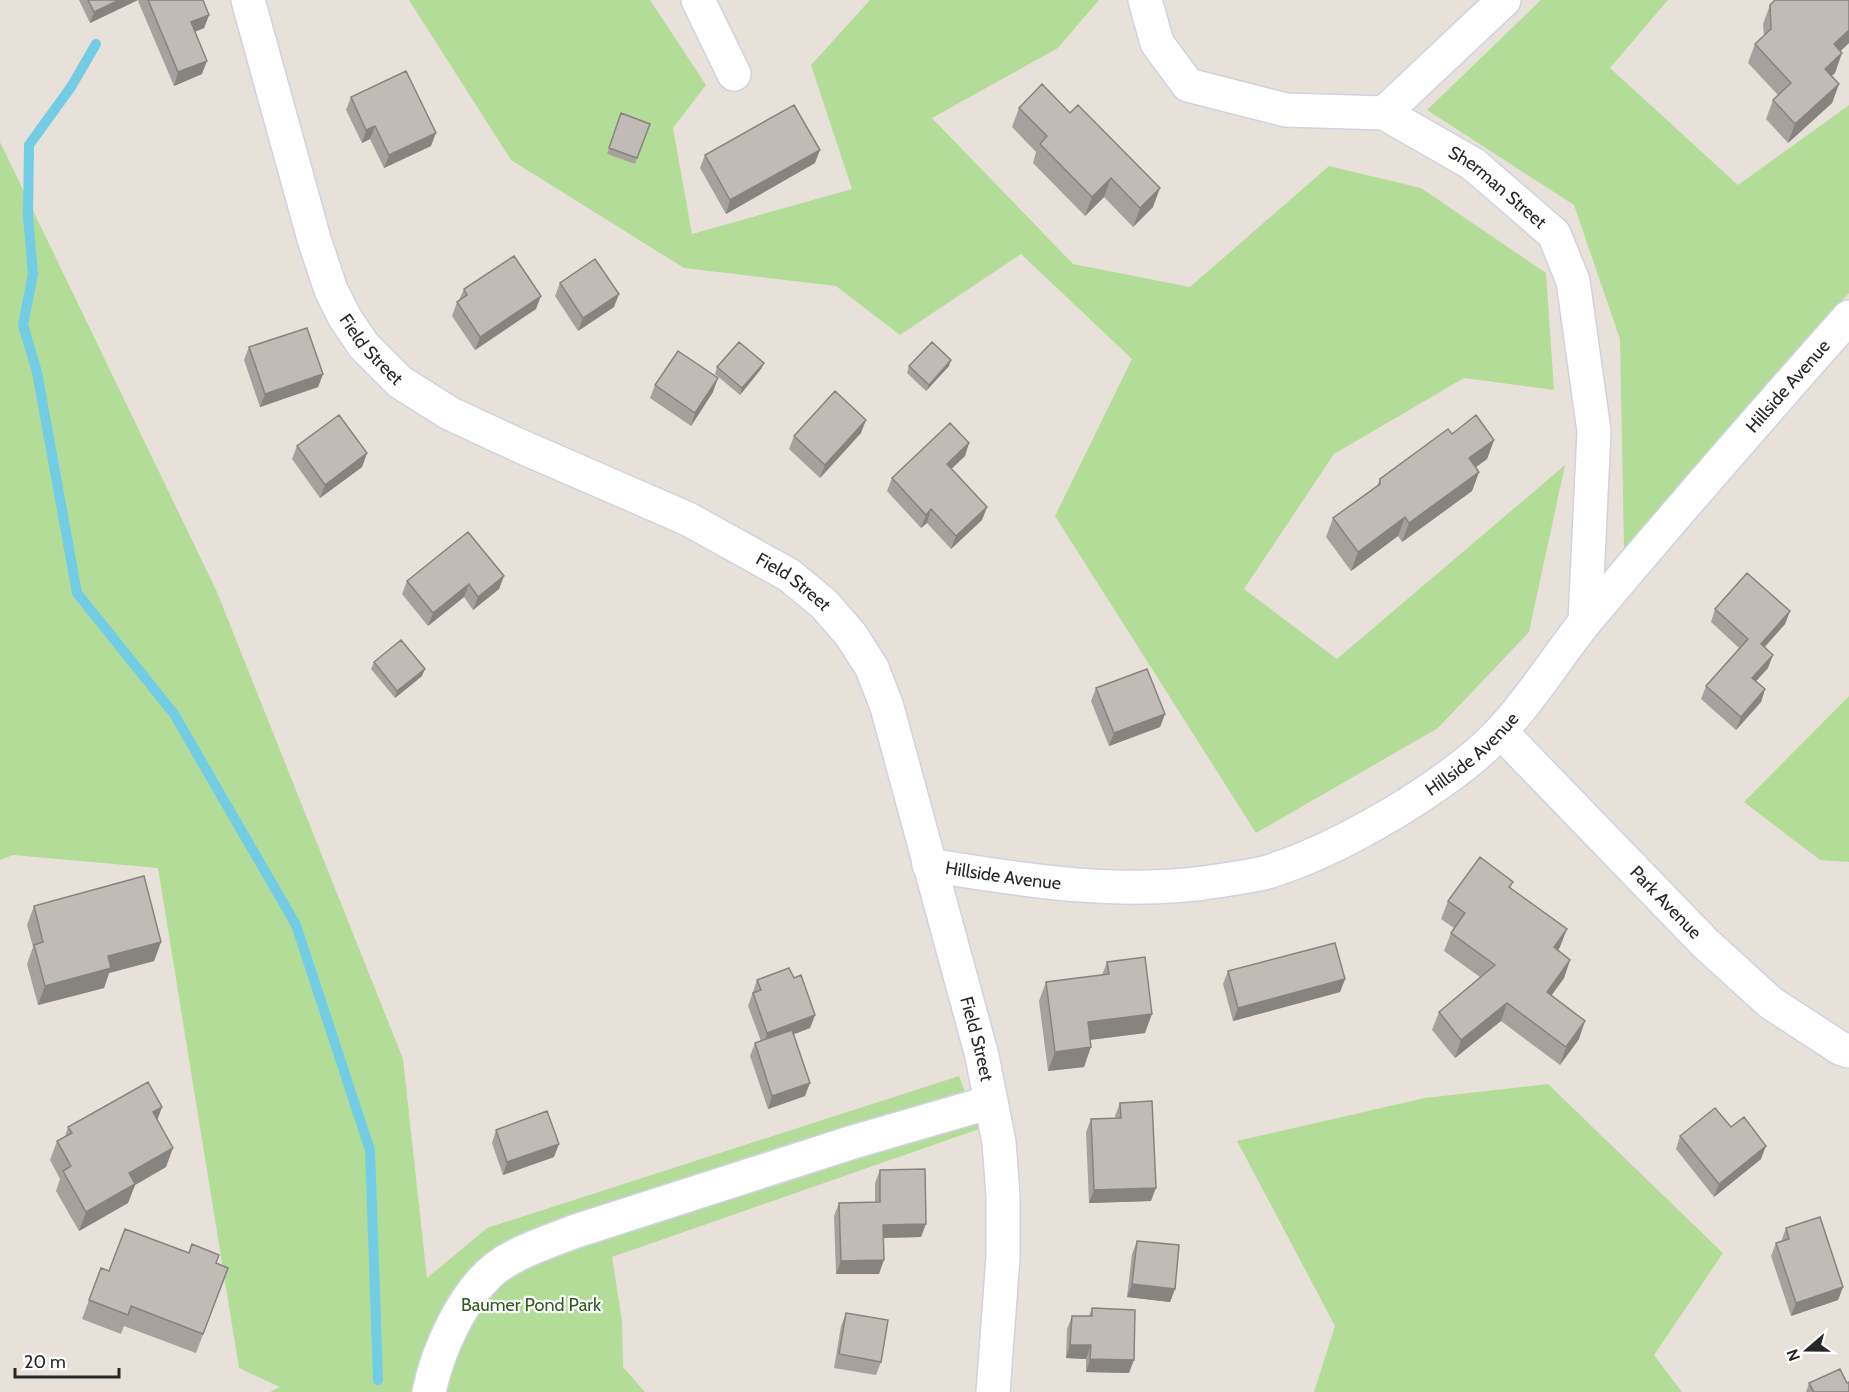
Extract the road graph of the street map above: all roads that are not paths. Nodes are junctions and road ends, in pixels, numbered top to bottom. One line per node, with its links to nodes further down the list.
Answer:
1 (248, 0): 10 (street, Field Street)
2 (698, 0): 5 (street)
3 (1145, 0): 6 (street, Sherman Street)
4 (1504, 0): 6 (street)
5 (734, 74)
6 (1384, 113): 8 (street, Sherman Street)
7 (1849, 317): 8 (street, Hillside Avenue)
8 (1585, 622): 9 (street, Hillside Avenue)
9 (1501, 732): 10 (street, Hillside Avenue); 11 (street, Park Avenue)
10 (929, 865): 12 (street, Field Street)
11 (1849, 1051)
12 (992, 1102): 13 (street); 14 (street, Field Street)
13 (429, 1392)
14 (993, 1392)

